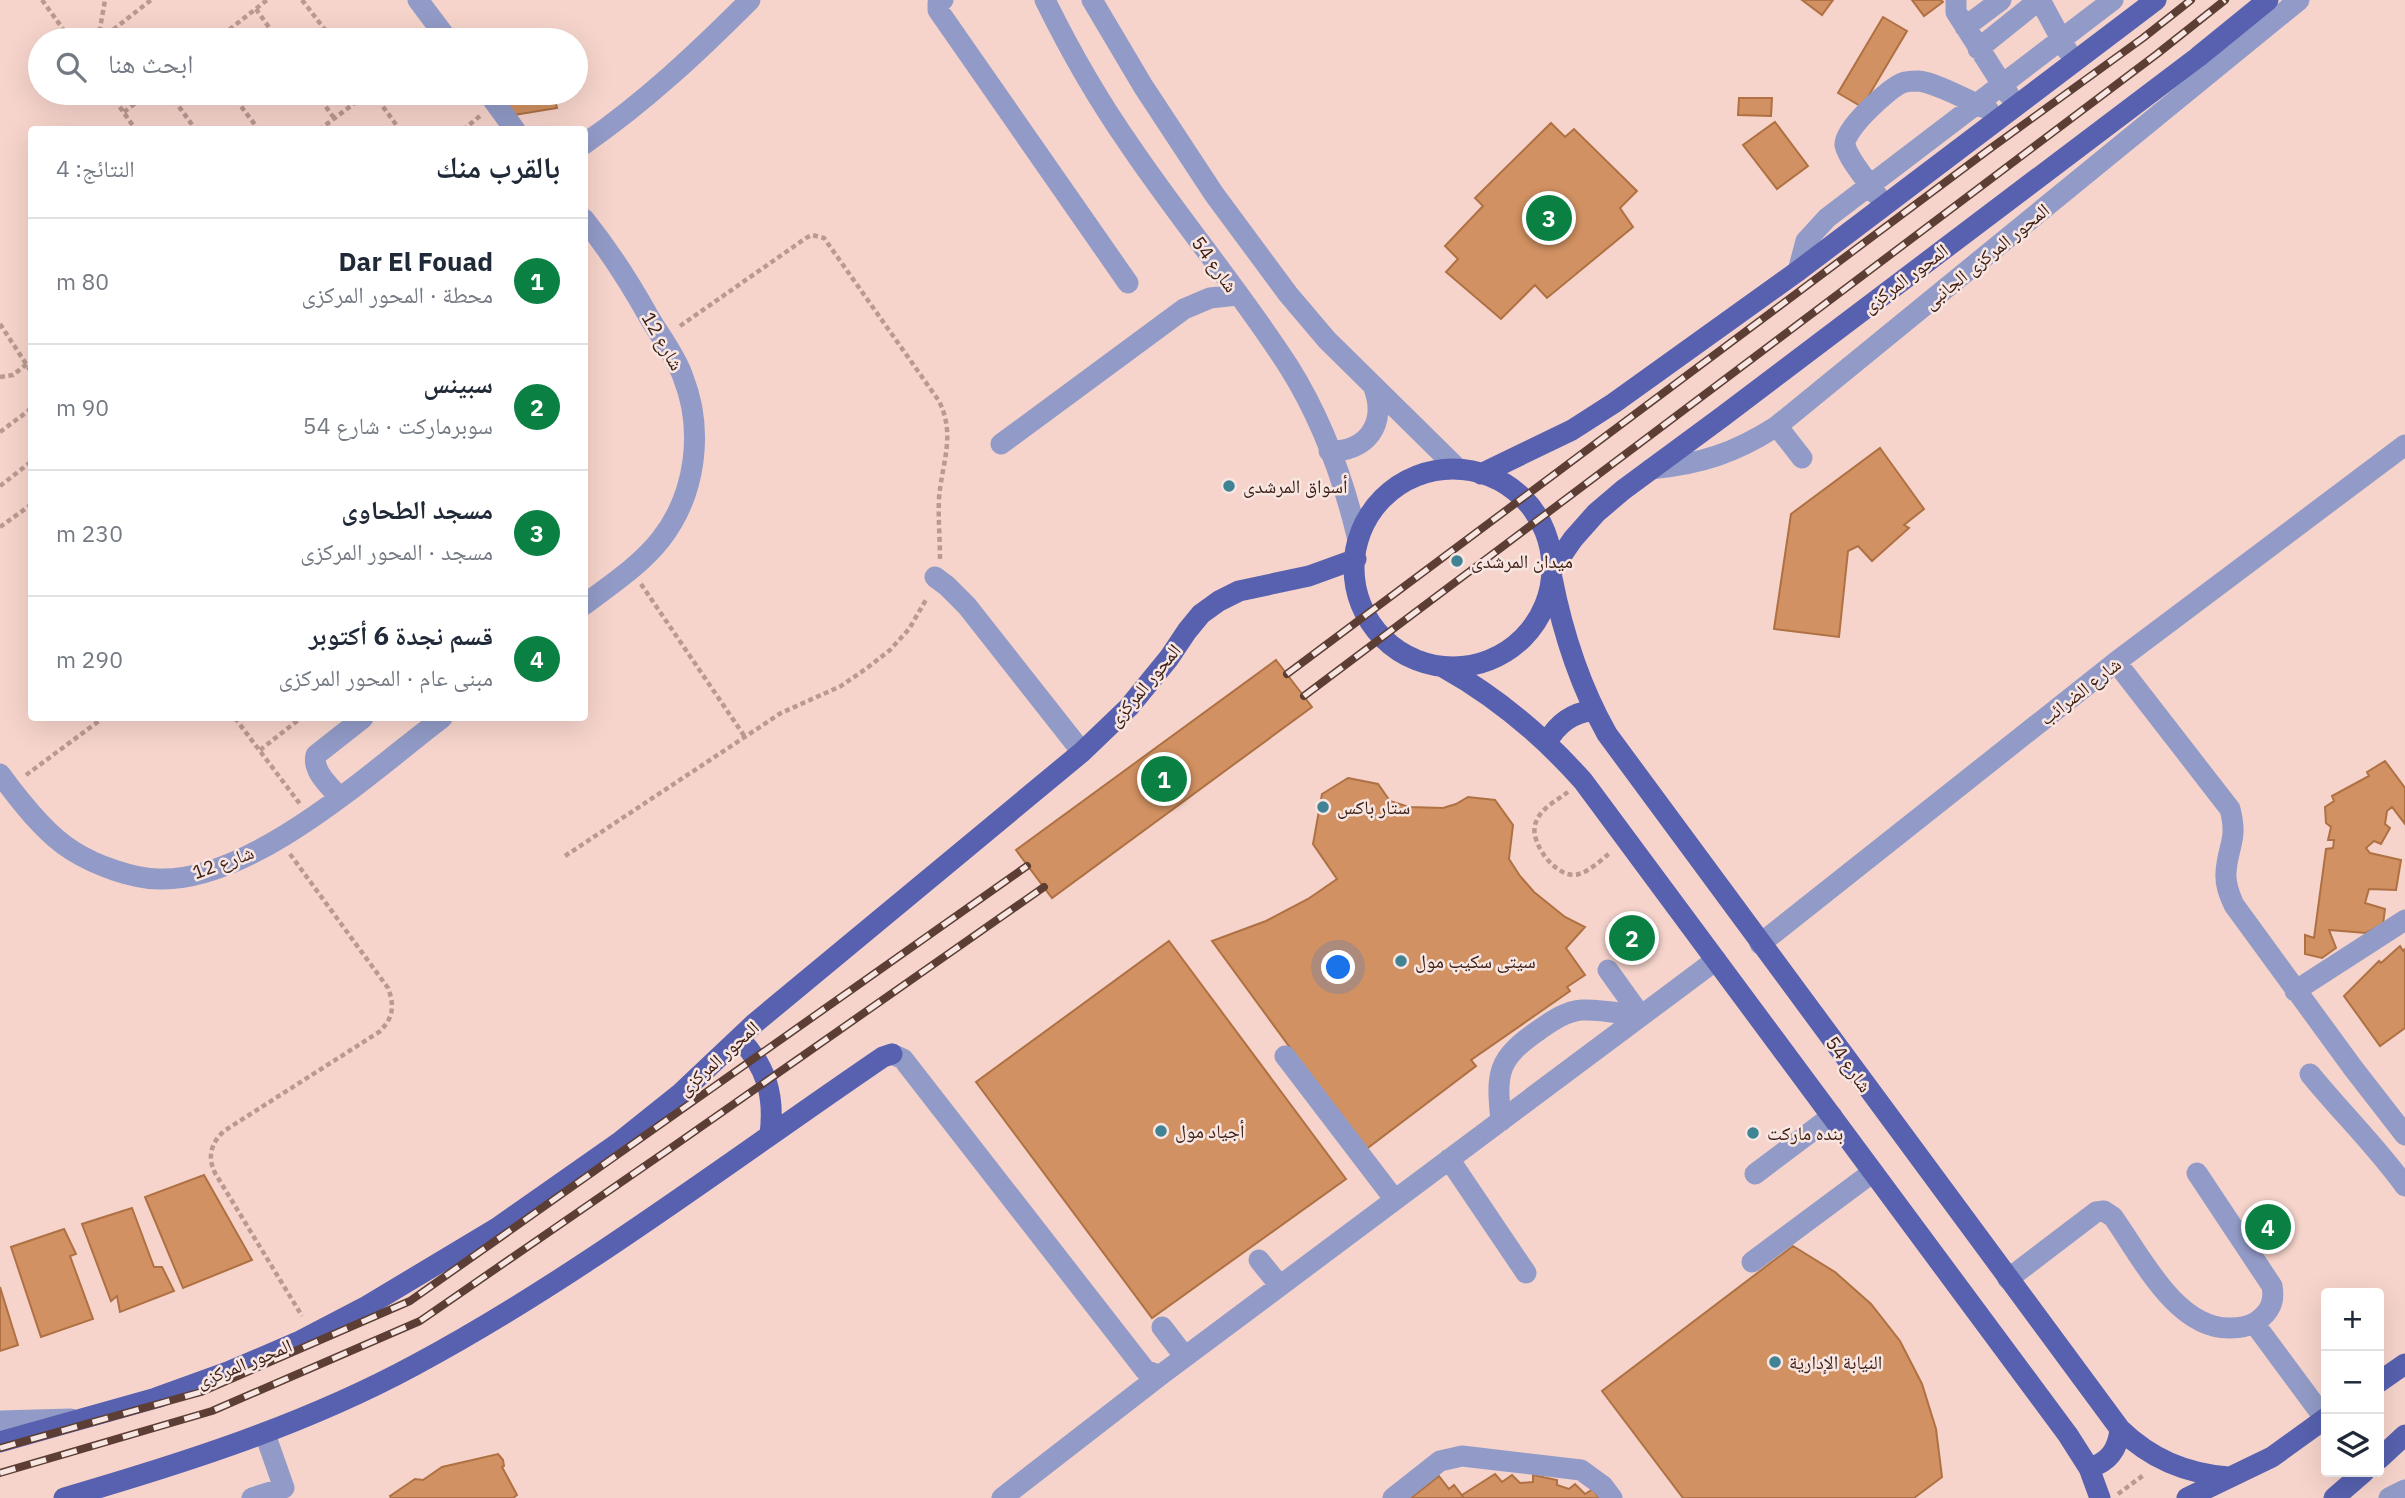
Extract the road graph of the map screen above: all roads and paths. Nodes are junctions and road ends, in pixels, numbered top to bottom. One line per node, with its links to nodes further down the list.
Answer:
1 (42, 0): 20 (path)
2 (105, 0): 21 (path)
3 (151, 0): 22 (path)
4 (267, 0): 18 (path)
5 (303, 0): 25 (path)
6 (418, 0): 26 (street)
7 (750, 0): 49 (street)
8 (943, 0): 54 (street)
9 (1045, 0): 55 (street, شارع 54)
10 (1092, 0): 61 (street)
11 (1956, 0): 19 (street)
12 (2001, 0): 19 (street)
13 (2039, 0): 27 (street); 28 (street)
14 (2113, 0): 27 (street)
15 (2156, 0): 29 (main road)
16 (2268, 0): 71 (main road, المحور المركزى)
17 (2298, 0): 63 (street, المحور المركزى الجانبى)
18 (256, 9): 23 (path); 24 (path)
19 (1965, 27): 28 (street)
20 (62, 28)
21 (101, 28)
22 (115, 28)
23 (231, 28)
24 (269, 28)
25 (324, 28)
26 (439, 28)
27 (2062, 40): 29 (street); 30 (street)
28 (1978, 49): 30 (street)
29 (2072, 62): 40 (main road)
30 (2003, 85): 31 (street); 40 (street)
31 (1977, 104): 40 (street); 50 (street); 50 (street)
32 (119, 105): 41 (path)
33 (133, 105): 41 (path)
34 (178, 105): 44 (path)
35 (240, 105): 45 (path)
36 (325, 105): 42 (path)
37 (353, 105): 42 (path)
38 (380, 105): 47 (path)
39 (497, 105): 48 (street)
40 (2009, 111): 51 (main road)
41 (124, 112): 43 (path)
42 (334, 118): 46 (path)
43 (133, 126)
44 (193, 126)
45 (256, 126)
46 (323, 126)
47 (396, 126)
48 (512, 126)
49 (588, 141)
50 (1870, 185): 51 (street); 53 (street)
51 (1884, 205): 53 (main road)
52 (588, 225): 57 (street, شارع 12)
53 (1798, 271): 72 (main road)
54 (1128, 283)
55 (1237, 295): 65 (street); 67 (street, شارع 54)
56 (0, 324): 58 (path)
57 (662, 339): 77 (street, شارع 12); 79 (path)
58 (26, 365): 59 (path); 60 (path)
59 (28, 368)
60 (0, 377)
61 (1374, 388): 67 (street); 70 (street)
62 (28, 411): 64 (path)
63 (1777, 426): 68 (street); 71 (street, المحور المركزى الجانبى)
64 (0, 432)
65 (1001, 444)
66 (2405, 445): 81 (street, شارع الضرائب)
67 (1329, 451): 76 (street, شارع 54)
68 (1802, 457)
69 (28, 464): 73 (path)
70 (1458, 469): 72 (main road); 76 (main road)
71 (1651, 469): 78 (main road, المحور المركزى)
72 (1481, 474): 78 (main road)
73 (0, 486)
74 (28, 507): 75 (path)
75 (0, 527)
76 (1357, 549): 82 (main road); 92 (main road, المحور المركزى)
77 (631, 569): 80 (street, شارع 12); 89 (path)
78 (1553, 573): 82 (main road); 83 (main road, شارع 54)
79 (935, 578): 89 (path); 92 (street)
80 (588, 602)
81 (2116, 663): 101 (street, شارع الضرائب); 104 (street)
82 (1443, 667): 90 (main road)
83 (1594, 710): 90 (main road); 101 (main road, شارع 54)
84 (98, 721): 94 (path)
85 (237, 721): 91 (path)
86 (297, 721): 91 (path)
87 (359, 721): 95 (street)
88 (438, 721): 95 (street, شارع 12)
89 (745, 737): 99 (path)
90 (1547, 742): 93 (main road)
91 (260, 750): 96 (path)
92 (1082, 752): 106 (main road, المحور المركزى)
93 (1583, 780): 98 (main road); 98 (path)
94 (5, 781): 97 (street, شارع 12)
95 (339, 797): 96 (street, شارع 12)
96 (311, 818): 97 (street, شارع 12)
97 (280, 839): 127 (path)
98 (1627, 840): 102 (main road)
99 (565, 856)
100 (2405, 920): 104 (street)
101 (1760, 944): 123 (main road, شارع 54)
102 (1716, 960): 105 (street); 110 (main road)
103 (1608, 970): 105 (street)
104 (2295, 991): 113 (street)
105 (1641, 1016): 111 (street); 111 (street)
106 (739, 1038): 112 (main road); 127 (main road, المحور المركزى)
107 (892, 1054): 112 (main road); 130 (street)
108 (1285, 1056): 119 (street)
109 (2310, 1073): 118 (street)
110 (1832, 1116): 115 (main road); 117 (street)
111 (1501, 1121): 114 (street)
112 (771, 1134): 137 (main road)
113 (2405, 1135)
114 (1449, 1159): 119 (street); 122 (street)
115 (1873, 1171): 121 (street); 142 (main road)
116 (2197, 1173): 125 (street)
117 (1755, 1174)
118 (2405, 1186)
119 (1395, 1200): 124 (street)
120 (1259, 1259): 124 (street)
121 (1752, 1262)
122 (1526, 1273)
123 (2008, 1279): 125 (street); 136 (main road, شارع 54)
124 (1280, 1286): 128 (street)
125 (2254, 1323): 132 (street)
126 (1162, 1327): 128 (street)
127 (313, 1334): 133 (main road, المحور المركزى)
128 (1185, 1357): 130 (street)
129 (2405, 1364): 131 (main road)
130 (1162, 1374): 150 (street)
131 (2384, 1379)
132 (2322, 1414)
133 (84, 1420): 134 (street); 139 (main road, المحور المركزى)
134 (0, 1422)
135 (2321, 1423): 144 (main road)
136 (2120, 1429): 141 (main road, شارع 54); 142 (main road)
137 (264, 1434): 146 (main road); 147 (street)
138 (2405, 1435): 140 (main road)
139 (0, 1442)
140 (2384, 1454)
141 (2159, 1459): 144 (main road, شارع 54); 154 (path)
142 (2089, 1468): 153 (main road)
143 (2358, 1477): 156 (main road)
144 (2228, 1478): 155 (main road)
145 (2405, 1490): 157 (street)
146 (104, 1492): 148 (main road)
147 (286, 1493): 149 (street)
148 (64, 1498)
149 (252, 1498)
150 (1002, 1498)
151 (1393, 1498): 152 (street)
152 (1612, 1498)
153 (2100, 1498)
154 (2112, 1498)
155 (2186, 1498)
156 (2334, 1498)
157 (2389, 1498)

